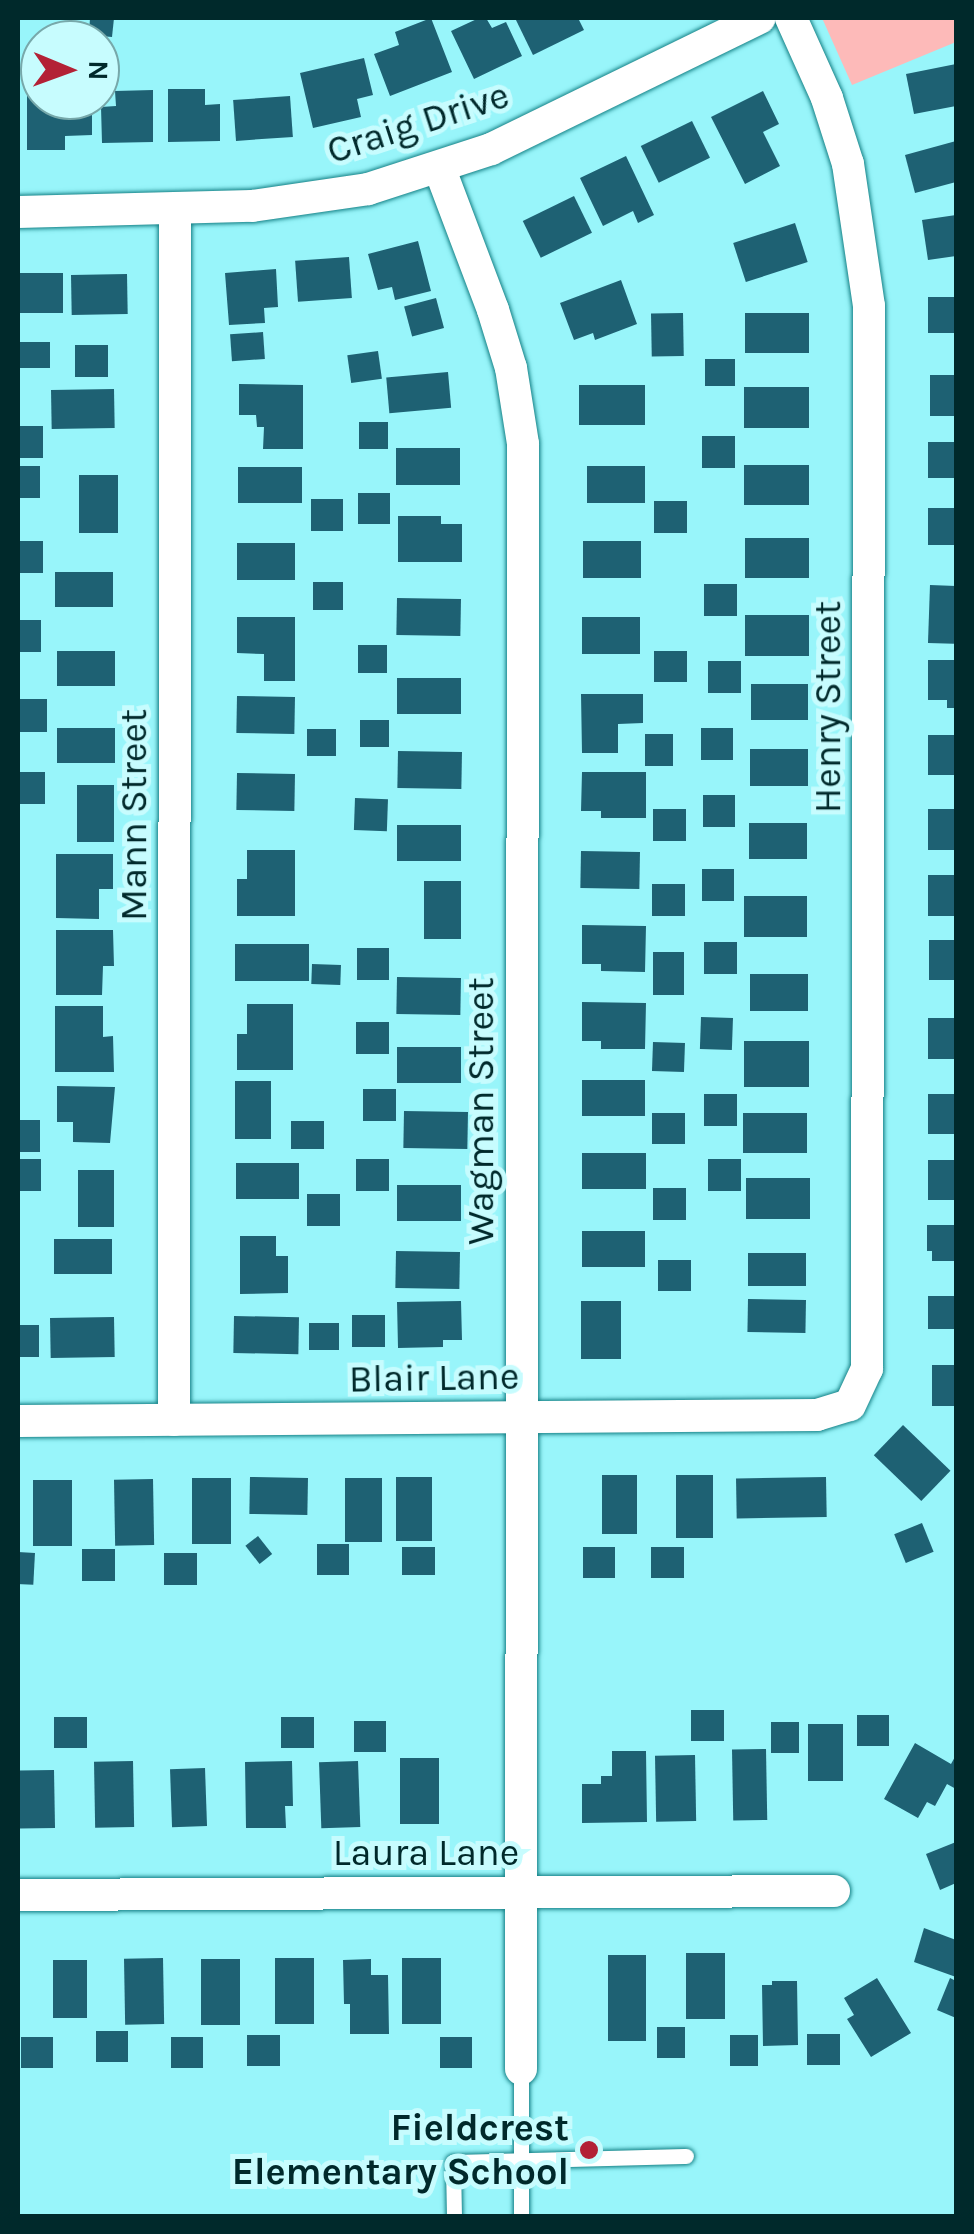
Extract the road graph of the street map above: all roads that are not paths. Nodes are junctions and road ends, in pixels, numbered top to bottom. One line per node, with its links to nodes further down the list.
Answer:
1 (760, 18): 3 (street, Craig Drive)
2 (791, 18): 6 (street, Henry Street)
3 (439, 167): 4 (street, Craig Drive); 7 (street, Wagman Street)
4 (176, 210): 5 (street, Craig Drive); 8 (street, Mann Street)
5 (18, 212)
6 (850, 1405): 7 (street, Blair Lane)
7 (521, 1417): 8 (street, Blair Lane); 11 (street, Wagman Street)
8 (174, 1420): 9 (street, Blair Lane)
9 (18, 1421)
10 (834, 1891): 11 (street, Laura Lane)
11 (524, 1893): 12 (street, Laura Lane); 13 (street, Wagman Street)
12 (18, 1895)
13 (521, 2069): 15 (lane)
14 (686, 2156): 15 (lane)
15 (521, 2161): 16 (lane); 17 (lane)
16 (454, 2216)
17 (521, 2216)

